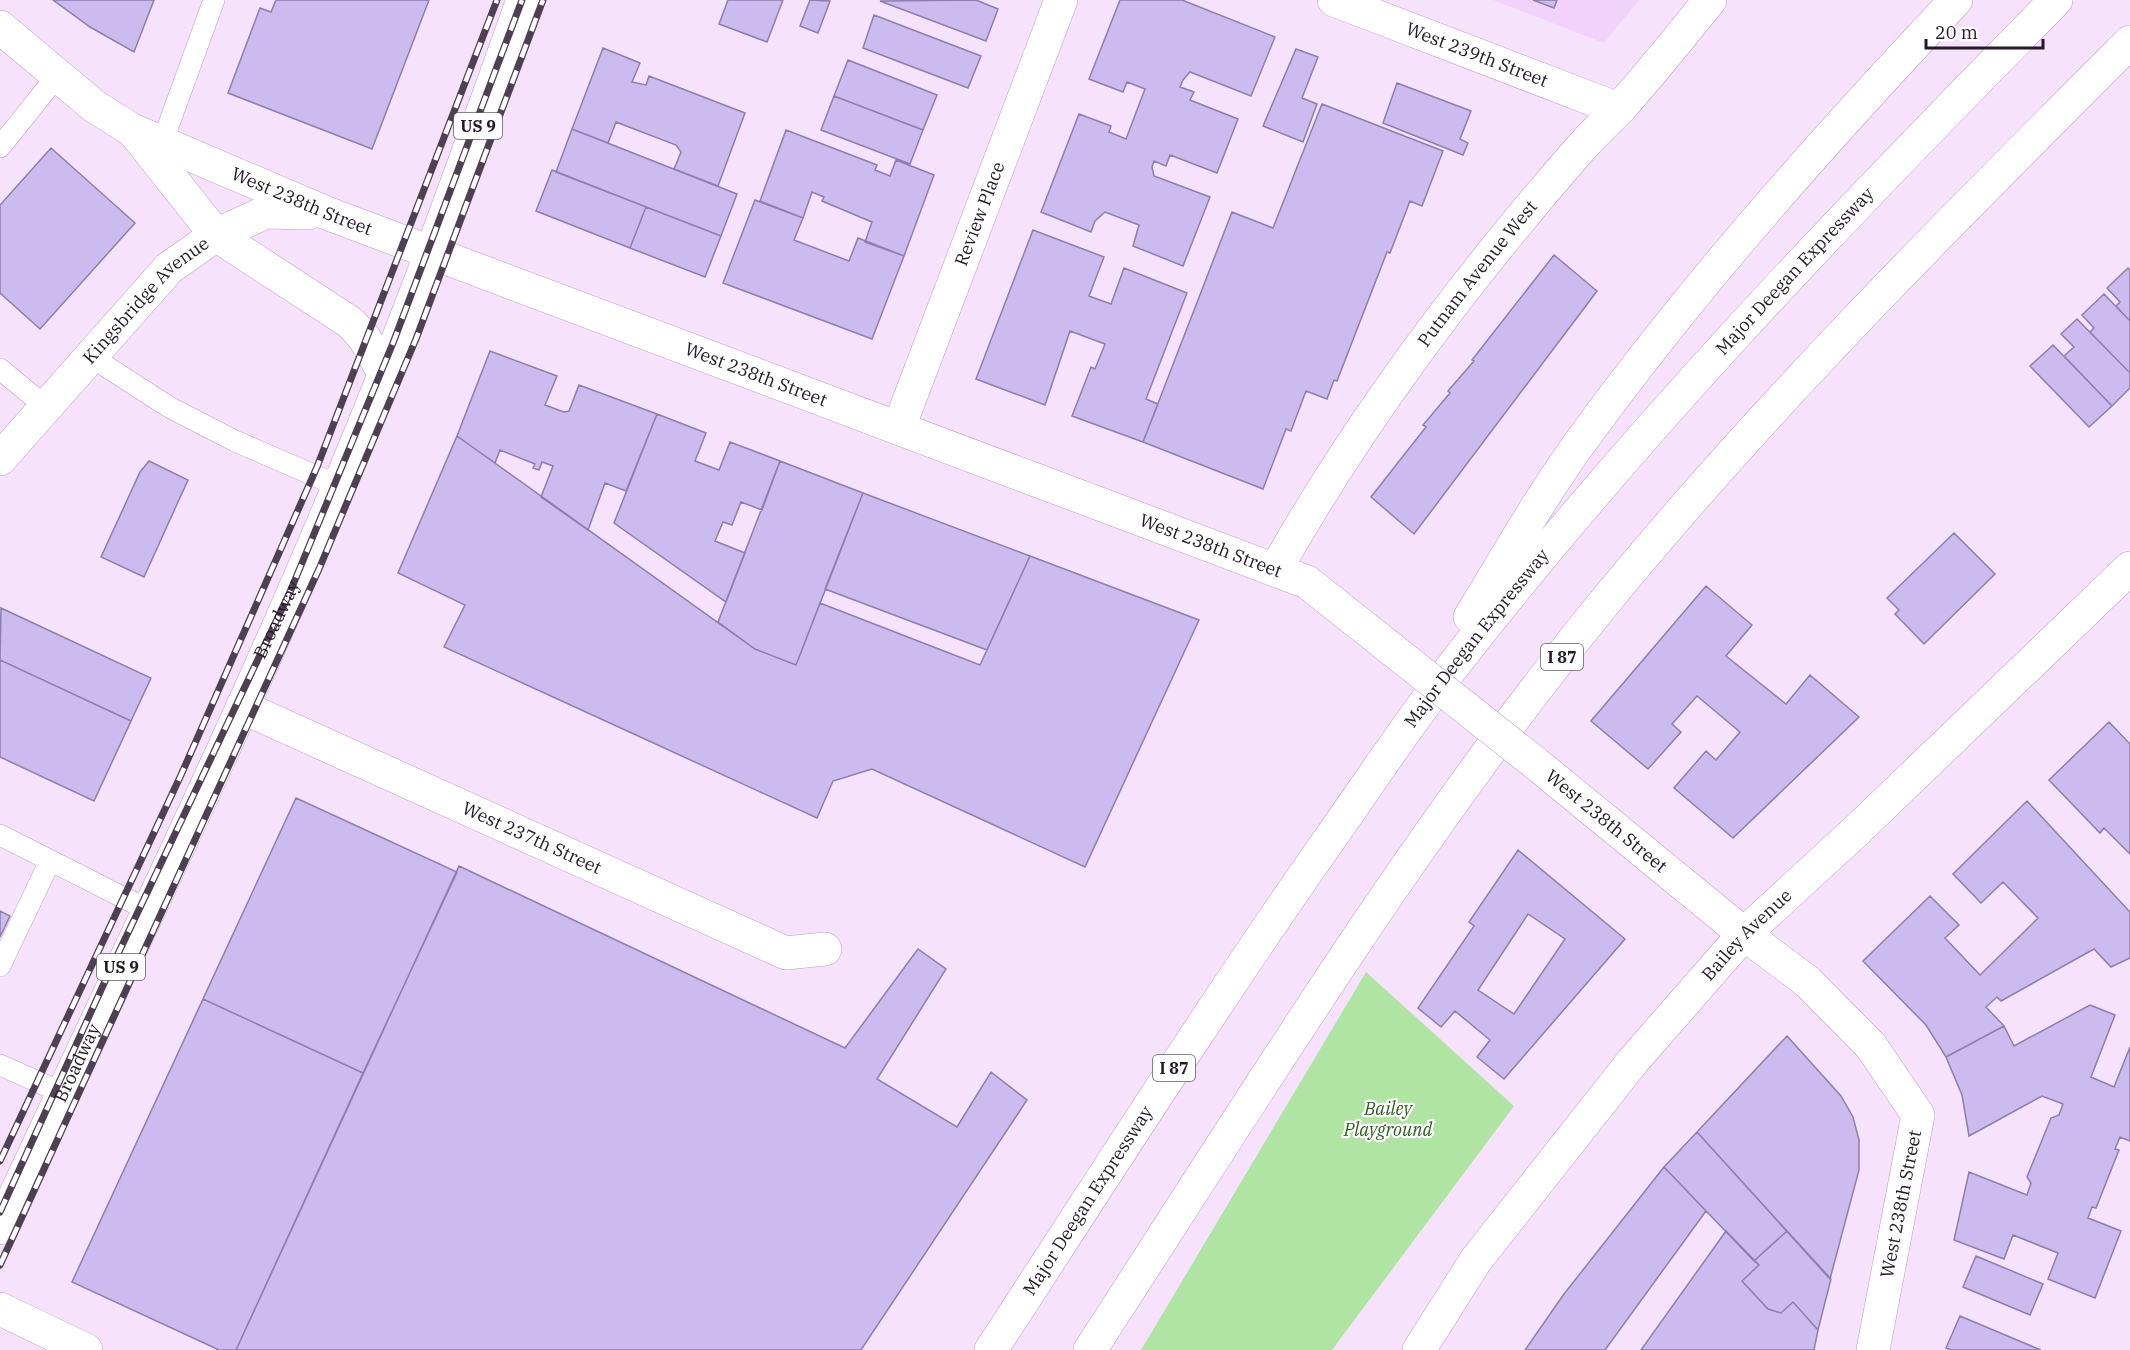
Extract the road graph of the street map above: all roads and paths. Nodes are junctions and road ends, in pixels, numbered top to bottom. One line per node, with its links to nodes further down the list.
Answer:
1 (214, 0): 13 (lane)
2 (523, 0): 17 (main road, Broadway / US 9)
3 (1061, 0): 22 (main road, Review Place)
4 (1334, 0): 11 (main road, West 239th Street)
5 (1710, 0): 11 (main road, Putnam Avenue West)
6 (1956, 0): 28 (main road)
7 (2056, 0): 28 (main road, Major Deegan Expressway / I 87)
8 (0, 27): 10 (main road, West 238th Street)
9 (2130, 42): 41 (main road, I 87)
10 (57, 76): 12 (main road, West 238th Street); 14 (lane)
11 (1618, 109): 26 (main road, Putnam Avenue West)
12 (132, 130): 13 (main road, West 238th Street); 16 (main road, West 238th Street)
13 (162, 143): 15 (main road, West 238th Street)
14 (0, 147)
15 (329, 214): 16 (main road, Kingsbridge Avenue); 17 (main road, West 238th Street)
16 (216, 235): 18 (main road, Kingsbridge Avenue); 20 (main road, West 238th Street)
17 (432, 252): 20 (main road, Broadway / US 9); 22 (main road, West 238th Street)
18 (90, 356): 21 (main road, Kingsbridge Avenue); 24 (lane)
19 (0, 369): 21 (lane)
20 (385, 375): 24 (main road, Broadway / US 9)
21 (46, 407): 23 (main road, Kingsbridge Avenue)
22 (899, 427): 26 (main road, West 238th Street)
23 (0, 459)
24 (339, 486): 27 (main road, Broadway / US 9)
25 (2130, 568): 32 (main road, Bailey Avenue)
26 (1276, 569): 32 (main road, West 238th Street, bridge)
27 (242, 707): 31 (main road, Broadway / US 9); 33 (main road, West 237th Street)
28 (1364, 790): 40 (main road, Major Deegan Expressway / I 87)
29 (0, 835): 30 (lane)
30 (50, 861): 31 (lane); 34 (lane)
31 (148, 910): 36 (main road, Broadway / US 9)
32 (1744, 934): 42 (main road, Bailey Avenue); 43 (main road, West 238th Street)
33 (825, 949)
34 (0, 966)
35 (0, 1065): 36 (lane)
36 (63, 1093): 37 (main road, Broadway / US 9)
37 (0, 1228)
38 (0, 1309): 39 (main road)
39 (86, 1350)
40 (991, 1350)
41 (1090, 1350)
42 (1419, 1350)
43 (1873, 1350)

